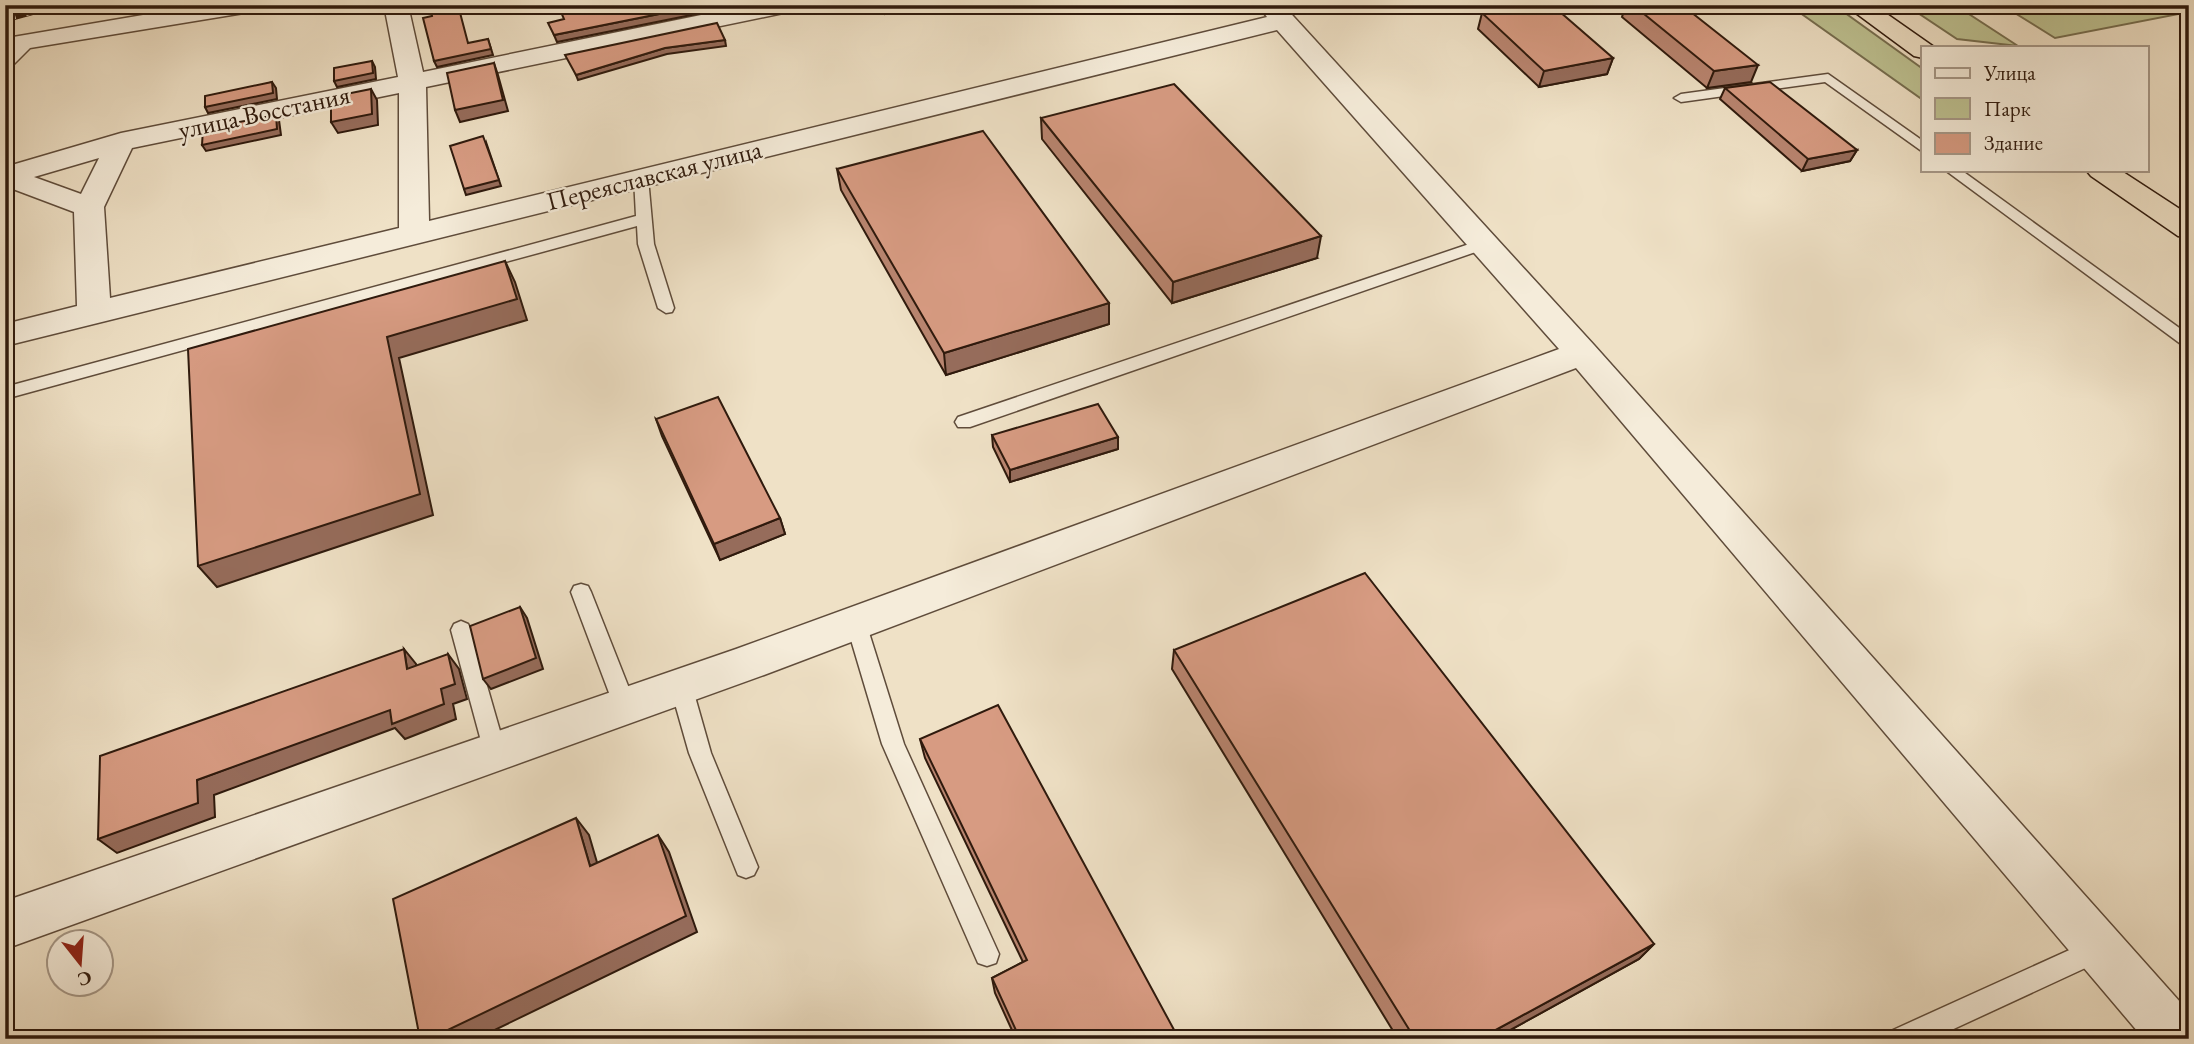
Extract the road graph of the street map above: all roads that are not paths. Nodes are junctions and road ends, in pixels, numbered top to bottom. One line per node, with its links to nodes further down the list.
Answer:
1 (250, 5): 7 (street)
2 (396, 5): 8 (street)
3 (788, 5): 8 (street, улица Восстания)
4 (1857, 5): 6 (highway)
5 (1277, 13): 15 (street, Переяславская улица); 20 (street)
6 (1921, 49)
7 (14, 50)
8 (412, 82): 10 (street, улица Восстания); 19 (street)
9 (1681, 99): 11 (lane)
10 (121, 142): 14 (street, улица Восстания); 16 (street)
11 (1921, 147)
12 (1955, 172): 24 (lane)
13 (2104, 172): 18 (highway)
14 (5, 176): 16 (street)
15 (641, 178): 17 (lane); 19 (street, Переяславская улица)
16 (89, 207): 22 (street)
17 (644, 219): 21 (lane); 26 (lane)
18 (2189, 229)
19 (414, 234): 22 (street, Переяславская улица)
20 (1484, 244): 25 (street); 27 (lane)
21 (666, 308)
22 (94, 313): 23 (street, Переяславская улица)
23 (5, 335)
24 (2189, 344)
25 (1582, 353): 29 (street); 36 (street)
26 (5, 393)
27 (964, 422)
28 (581, 592): 32 (lane)
29 (856, 623): 31 (street); 37 (lane)
30 (461, 630): 33 (lane)
31 (681, 686): 32 (street); 34 (lane)
32 (625, 706): 33 (street)
33 (495, 752): 35 (street)
34 (746, 867)
35 (5, 925)
36 (2099, 948): 38 (lane); 39 (street)
37 (987, 954)
38 (1902, 1039)
39 (2178, 1039)

